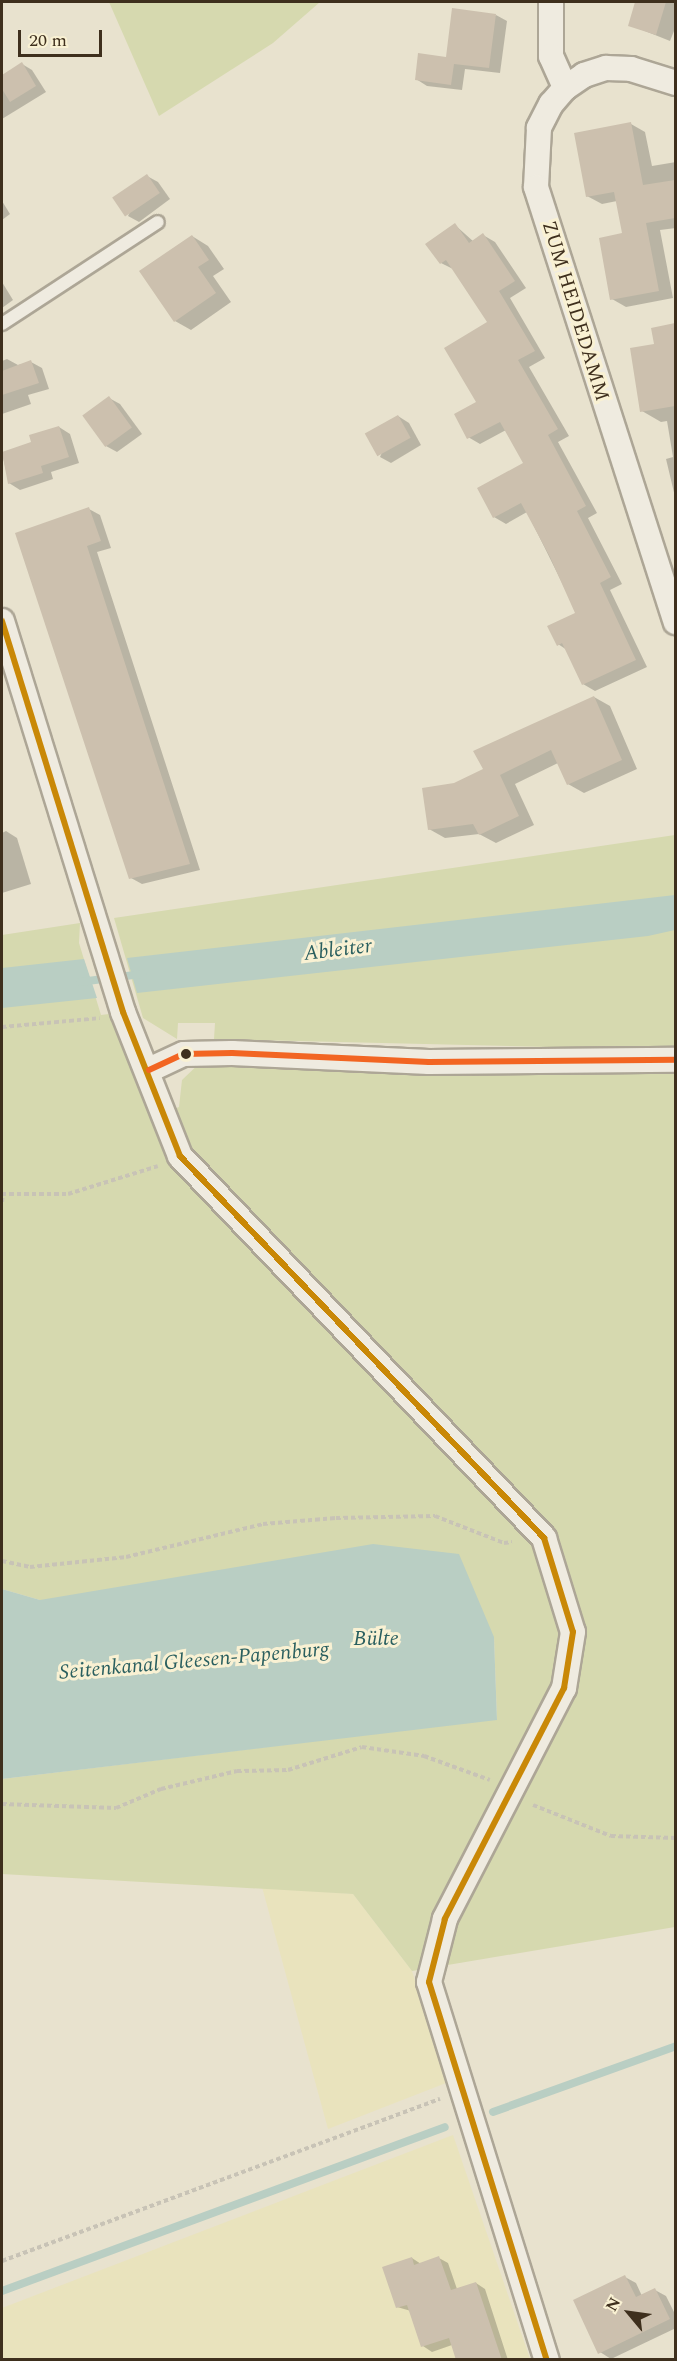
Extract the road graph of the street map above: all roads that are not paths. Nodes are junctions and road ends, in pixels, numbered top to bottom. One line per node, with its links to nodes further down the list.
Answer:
1 (551, 2): 3 (street)
2 (675, 83): 3 (street, ZUM HEIDEDAMM)
3 (566, 88): 7 (street, ZUM HEIDEDAMM)
4 (158, 222): 5 (lane)
5 (2, 324)
6 (2, 621): 9 (street)
7 (675, 622)
8 (675, 1060): 9 (street)
9 (149, 1070): 10 (street)
10 (547, 2360)

